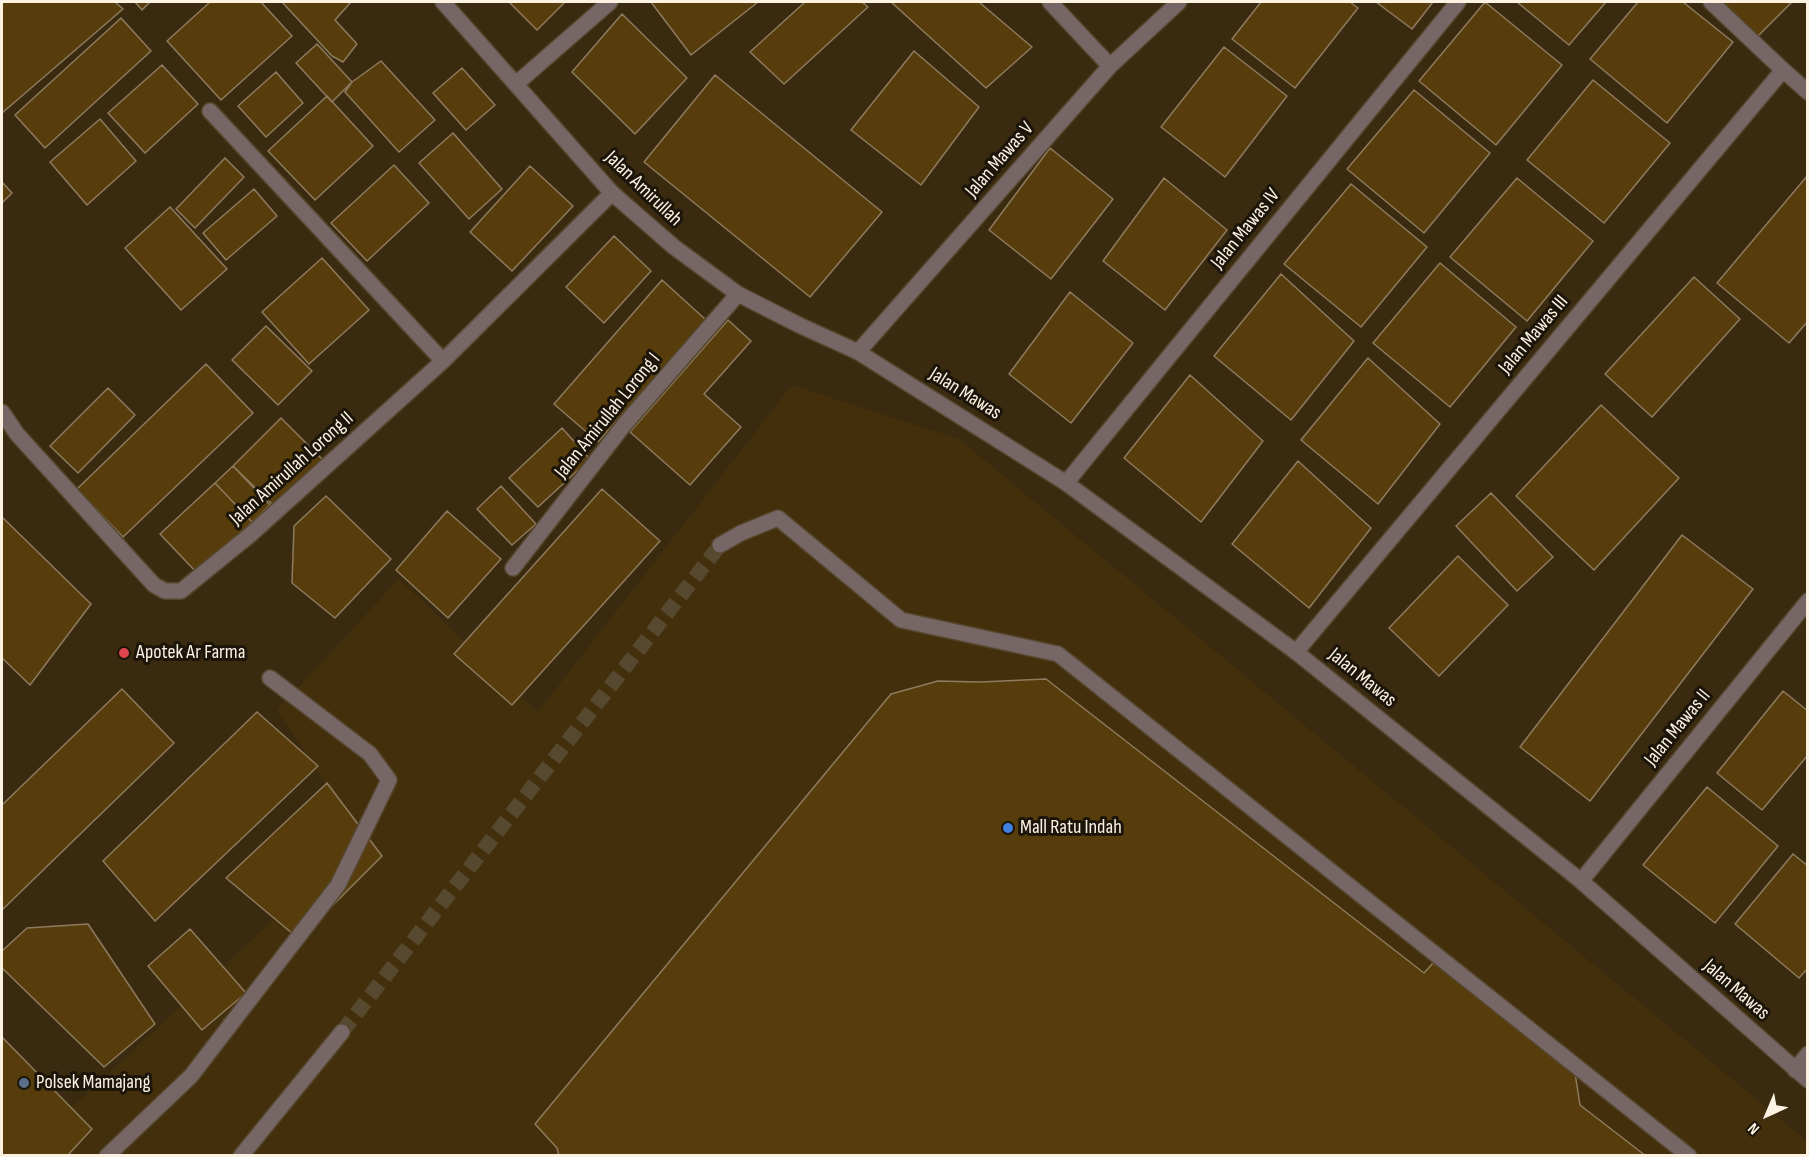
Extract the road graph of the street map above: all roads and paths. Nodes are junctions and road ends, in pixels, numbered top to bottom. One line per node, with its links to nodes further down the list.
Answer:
1 (443, 2): 9 (street, Jalan Amirullah)
2 (610, 2): 9 (street)
3 (1050, 2): 7 (street)
4 (1179, 2): 7 (street, Jalan Mawas V)
5 (1458, 2): 17 (street, Jalan Mawas IV)
6 (1711, 2): 8 (street)
7 (1110, 66): 14 (street, Jalan Mawas V)
8 (1783, 70): 10 (street); 21 (street, Jalan Mawas III)
9 (516, 84): 12 (street, Jalan Amirullah)
10 (1808, 92)
11 (210, 111): 15 (street)
12 (612, 193): 13 (street, Jalan Amirullah); 15 (street, Jalan Amirullah Lorong II)
13 (738, 294): 14 (street, Jalan Amirullah); 19 (street, Jalan Amirullah Lorong I)
14 (858, 352): 17 (street, Jalan Mawas)
15 (443, 362): 16 (street, Jalan Amirullah Lorong II)
16 (2, 412)
17 (1066, 483): 21 (street, Jalan Mawas)
18 (720, 545): 30 (street)
19 (513, 568)
20 (1808, 601): 23 (street, Jalan Mawas II)
21 (1296, 652): 23 (street, Jalan Mawas)
22 (270, 678): 28 (street)
23 (1581, 881): 26 (street, Jalan Mawas)
24 (342, 1032): 29 (street)
25 (1808, 1054): 26 (street)
26 (1795, 1070): 27 (street, Jalan Mawas)
27 (1808, 1080)
28 (107, 1155)
29 (241, 1155)
30 (1689, 1155)

